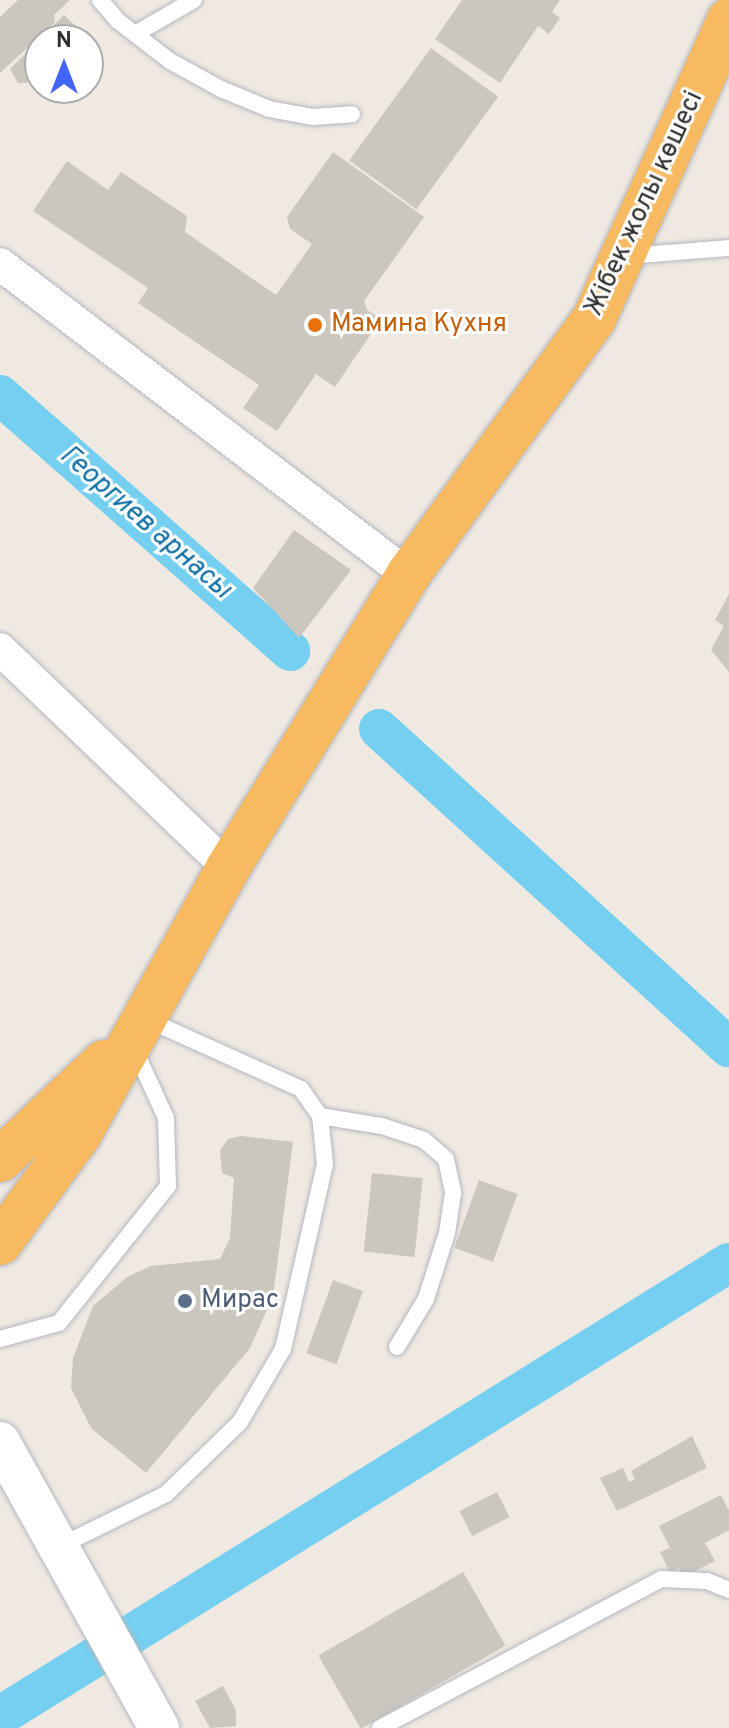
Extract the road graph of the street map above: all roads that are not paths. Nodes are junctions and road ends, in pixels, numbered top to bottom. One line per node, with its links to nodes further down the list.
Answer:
1 (100, 0): 4 (lane)
2 (194, 0): 4 (lane)
3 (729, 20): 7 (highway, Жібек жолы көшесі)
4 (135, 34): 5 (lane)
5 (352, 114)
6 (729, 248): 7 (lane)
7 (622, 257): 9 (highway, Жібек жолы көшесі)
8 (0, 264): 9 (street)
9 (408, 575): 11 (highway, Жібек жолы көшесі)
10 (0, 649): 11 (street)
11 (228, 868): 12 (highway, Жібек жолы көшесі)
12 (136, 1028): 13 (lane); 14 (highway); 15 (highway); 16 (lane)
13 (320, 1116): 17 (lane); 19 (lane)
14 (0, 1160)
15 (0, 1243)
16 (0, 1339)
17 (397, 1347)
18 (0, 1442): 19 (street)
19 (64, 1559): 21 (street)
20 (729, 1590): 22 (lane)
21 (159, 1728)
22 (380, 1728)

